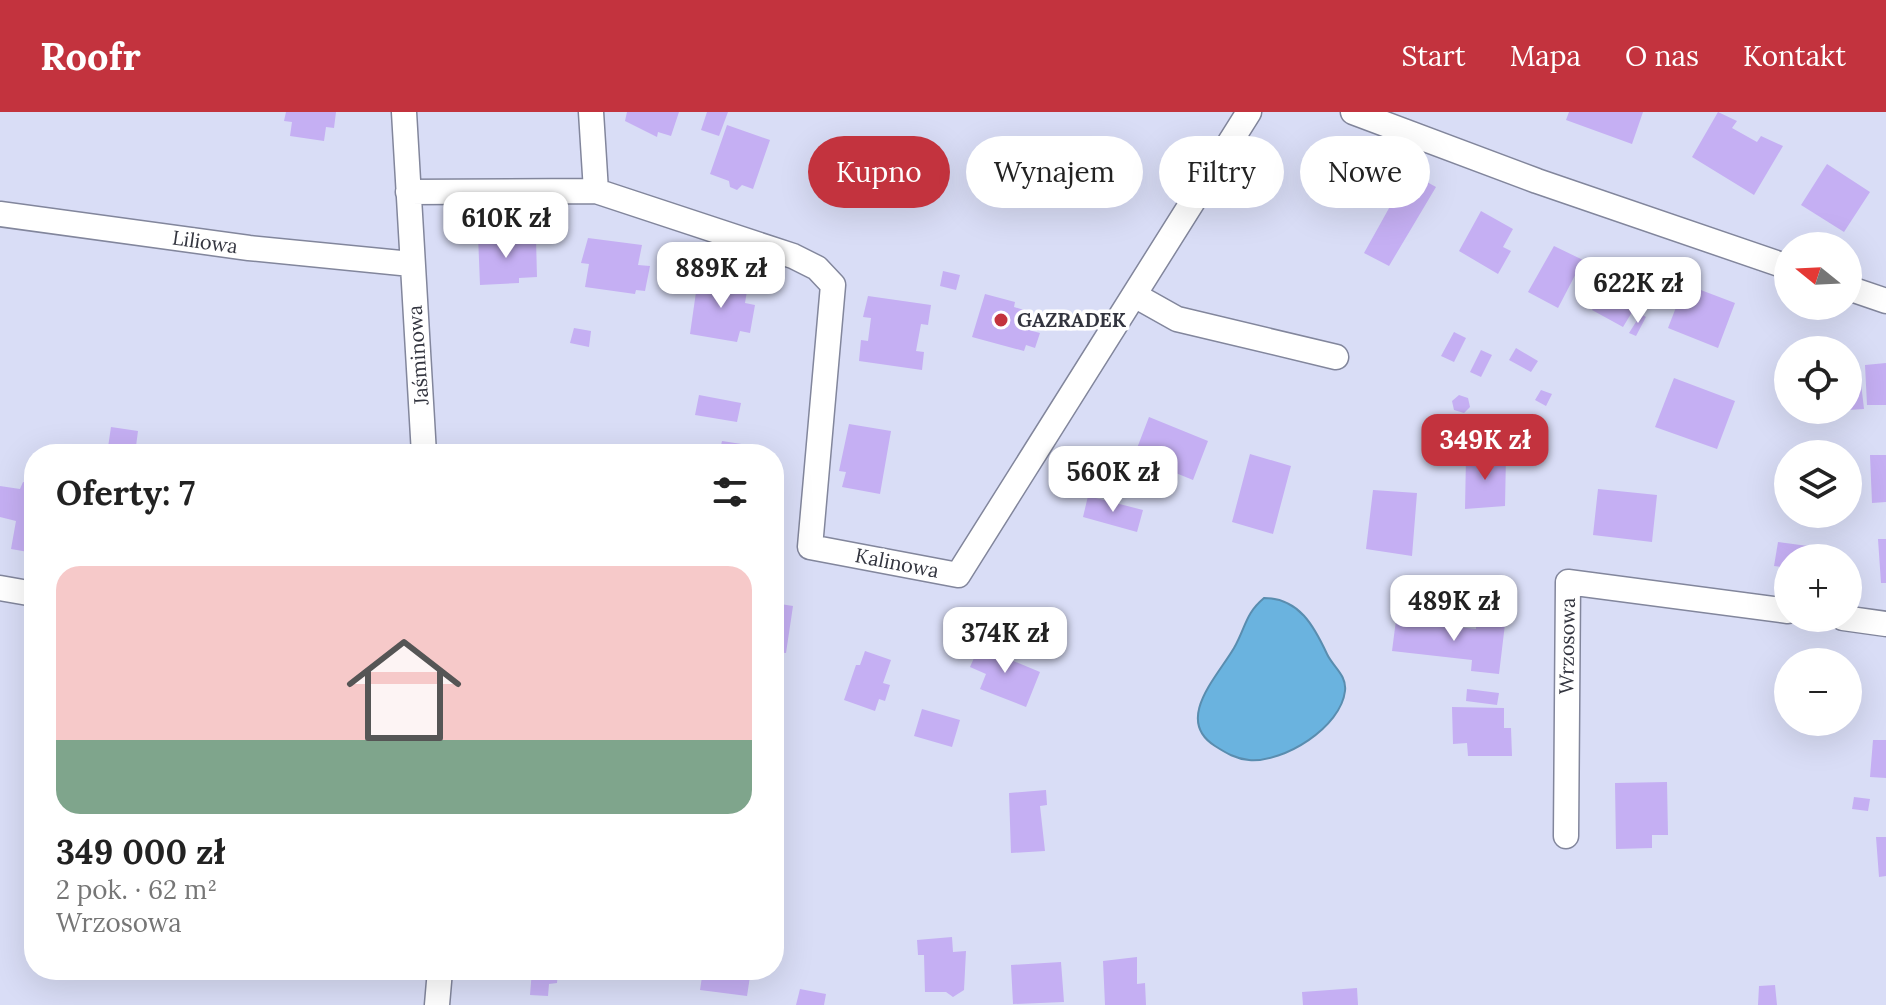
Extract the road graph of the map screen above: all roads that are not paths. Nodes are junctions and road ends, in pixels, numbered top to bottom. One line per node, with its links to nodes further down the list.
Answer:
1 (404, 112): 6 (street, Jaśminowa)
2 (591, 112): 5 (street)
3 (1249, 112): 11 (street, Kalinowa)
4 (1353, 112): 8 (street)
5 (596, 191): 6 (street, Kalinowa); 11 (street, Kalinowa)
6 (408, 192): 9 (street, Jaśminowa)
7 (0, 214): 9 (street, Liliowa)
8 (1774, 262)
9 (411, 264): 14 (street, Jaśminowa)
10 (1862, 293): 12 (street)
11 (1136, 296): 13 (street)
12 (1886, 301)
13 (1336, 357)
14 (423, 444)
15 (0, 588): 16 (street)
16 (24, 592)
17 (1774, 609): 20 (street, Wrzosowa)
18 (1862, 621): 19 (street)
19 (1886, 624)
20 (1566, 836)
21 (439, 980): 22 (street)
22 (437, 1005)

